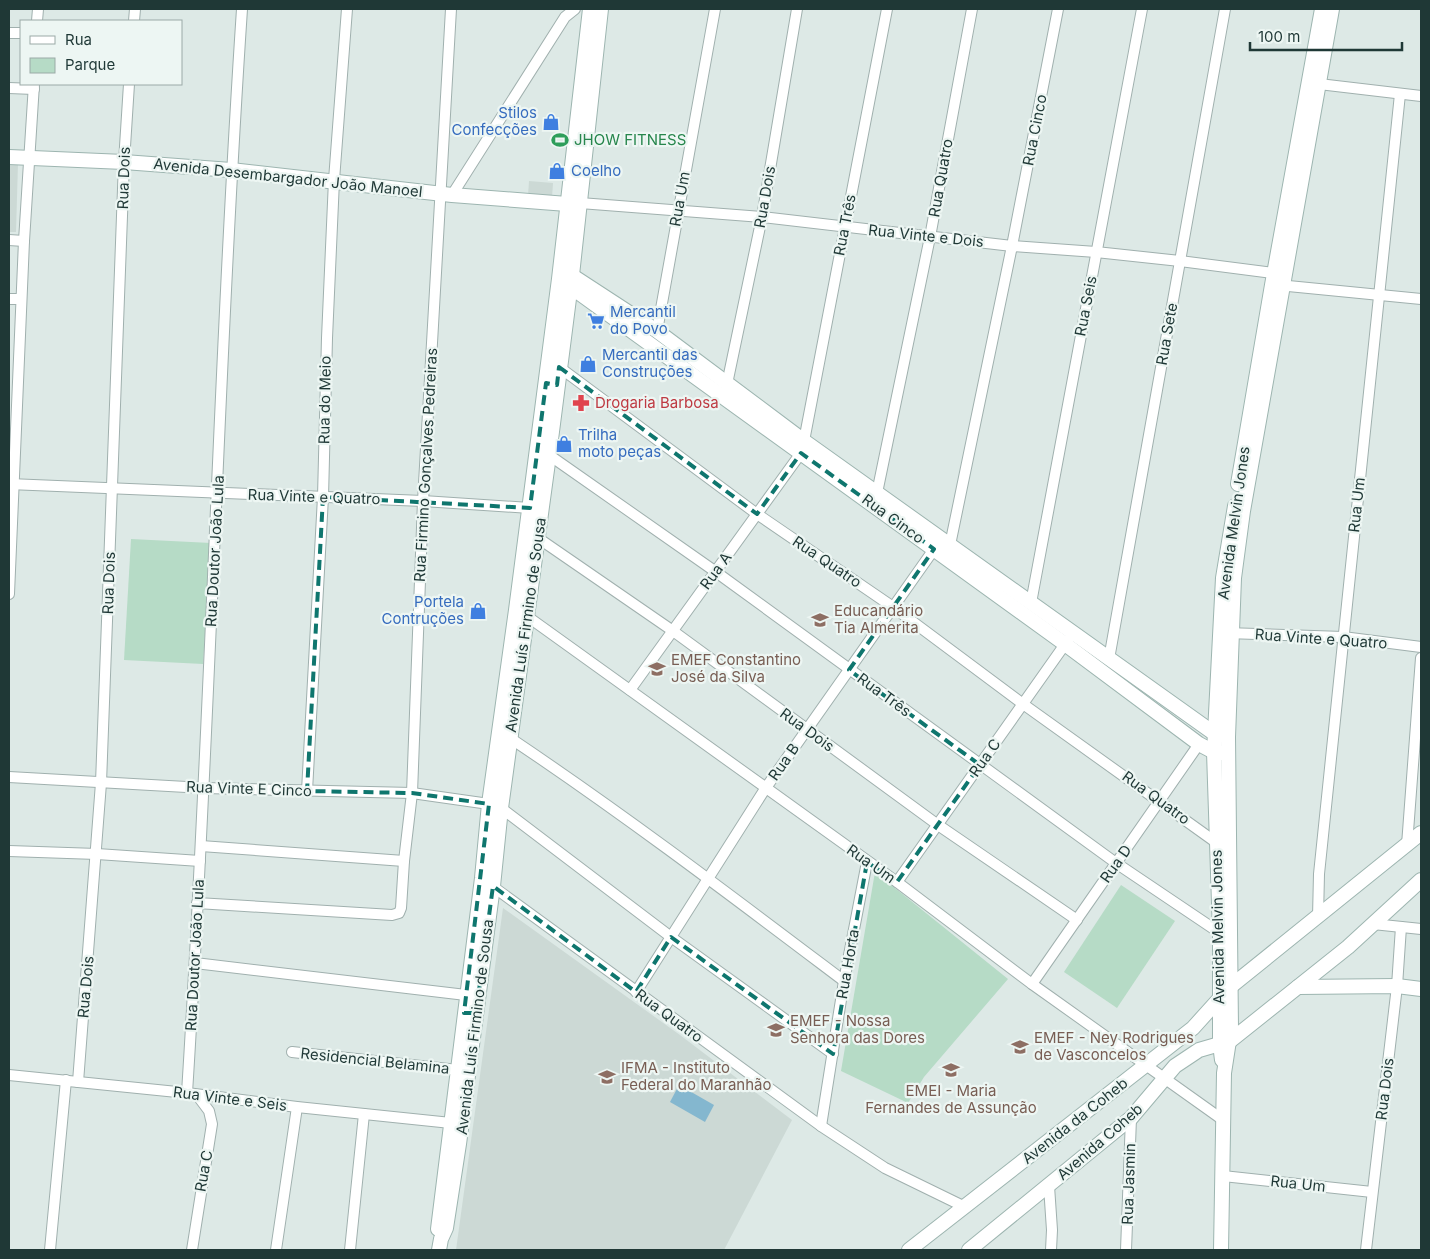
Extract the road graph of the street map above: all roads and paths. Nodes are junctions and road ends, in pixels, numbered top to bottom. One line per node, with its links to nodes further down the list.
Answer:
1 (242, 9): 25 (street, Rua Doutor João Lula)
2 (347, 9): 26 (street, Rua do Meio)
3 (451, 9): 27 (street, Rua Firmino Gonçalves Pedreiras)
4 (574, 9): 27 (street)
5 (590, 9): 28 (main road, Avenida Luís Firmino de Sousa)
6 (601, 9): 28 (main road, Avenida Luís Firmino de Sousa)
7 (715, 9): 29 (street, Rua Um)
8 (797, 9): 30 (street, Rua Dois)
9 (887, 9): 31 (street, Rua Três)
10 (972, 9): 32 (street, Rua Quatro)
11 (1058, 9): 35 (street, Rua Cinco)
12 (1142, 9): 36 (street, Rua Seis)
13 (1225, 9): 37 (street, Rua Sete)
14 (1322, 9): 39 (main road, Avenida Melvin Jones)
15 (1332, 9): 16 (main road, Avenida Melvin Jones)
16 (1319, 84): 20 (street); 39 (main road, Avenida Melvin Jones)
17 (129, 85): 24 (street, Rua Dois)
18 (34, 86): 19 (street); 23 (street)
19 (9, 88)
20 (1400, 94): 21 (street); 40 (street, Rua Um)
21 (1421, 96)
22 (9, 157): 23 (main road, Avenida Desembargador João Manoel)
23 (28, 158): 24 (main road, Avenida Desembargador João Manoel); 34 (street)
24 (124, 162): 25 (main road, Avenida Desembargador João Manoel); 53 (street, Rua Dois)
25 (231, 170): 26 (main road, Avenida Desembargador João Manoel); 54 (street, Rua Doutor João Lula)
26 (334, 180): 27 (main road, Avenida Desembargador João Manoel); 56 (street, Rua do Meio)
27 (446, 194): 28 (main road, Avenida Desembargador João Manoel); 57 (street, Rua Firmino Gonçalves Pedreiras)
28 (574, 203): 29 (street, Rua Vinte e Dois); 38 (main road, Avenida Luís Firmino de Sousa)
29 (678, 209): 30 (street, Rua Vinte e Dois); 44 (street, Rua Um)
30 (762, 217): 31 (street, Rua Vinte e Dois); 48 (street, Rua Dois)
31 (844, 228): 32 (street, Rua Vinte e Dois); 50 (street, Rua Três)
32 (930, 237): 35 (street, Rua Vinte e Dois); 55 (street, Rua Quatro)
33 (9, 240): 34 (street)
34 (24, 241): 42 (street)
35 (1012, 246): 36 (street, Rua Vinte e Dois); 62 (street, Rua Cinco)
36 (1096, 252): 37 (street, Rua Vinte e Dois); 65 (street, Rua Seis)
37 (1180, 261): 39 (street, Rua Vinte e Dois); 74 (street, Rua Sete)
38 (565, 277): 44 (main road, Rua Cinco); 46 (main road, Avenida Luís Firmino de Sousa); 47 (main road, Avenida Luís Firmino de Sousa); 50 (main road, Rua Cinco)
39 (1278, 280): 40 (street, Rua Vinte e Dois); 69 (main road, Avenida Melvin Jones)
40 (1380, 295): 43 (street, Rua Vinte e Dois); 70 (street, Rua Um)
41 (9, 299): 42 (street)
42 (21, 299): 45 (street)
43 (1421, 299)
44 (657, 331): 48 (main road, Rua Cinco)
45 (13, 355): 49 (street)
46 (559, 367): 47 (main road, Avenida Luís Firmino de Sousa); 59 (street, Rua Quatro)
47 (551, 384): 51 (main road, Avenida Luís Firmino de Sousa); 58 (main road, Avenida Luís Firmino de Sousa)
48 (728, 384): 50 (main road, Rua Cinco)
49 (13, 415): 52 (street)
50 (803, 447): 55 (main road, Rua Cinco); 59 (street, Rua A); 62 (main road, Rua Cinco)
51 (549, 455): 60 (main road, Avenida Luís Firmino de Sousa); 63 (street, Rua Três)
52 (11, 484): 53 (street, Rua Vinte e Quatro); 61 (street)
53 (113, 488): 54 (street, Rua Vinte e Quatro); 86 (street, Rua Dois)
54 (218, 493): 56 (street, Rua Vinte e Quatro); 87 (street, Rua Doutor João Lula)
55 (877, 493): 62 (main road, Rua Cinco)
56 (323, 497): 57 (street, Rua Vinte e Quatro); 89 (street, Rua do Meio)
57 (423, 501): 58 (street, Rua Vinte e Quatro); 90 (street, Rua Firmino Gonçalves Pedreiras)
58 (530, 508): 67 (main road, Avenida Luís Firmino de Sousa)
59 (757, 514): 63 (street, Rua A); 66 (street, Rua Quatro)
60 (538, 538): 67 (main road, Avenida Luís Firmino de Sousa); 68 (street, Rua Dois)
61 (10, 540): 64 (street)
62 (942, 544): 65 (main road, Rua Cinco); 66 (street, Rua B); 71 (main road, Rua Cinco)
63 (716, 572): 68 (street, Rua A); 75 (street, Rua Três)
64 (9, 594)
65 (1031, 603): 71 (main road, Rua Cinco)
66 (893, 607): 75 (street, Rua B); 77 (street, Rua Quatro)
67 (522, 613): 76 (street, Rua Um); 80 (main road, Avenida Luís Firmino de Sousa); 92 (main road, Avenida Luís Firmino de Sousa)
68 (673, 631): 76 (street, Rua A); 78 (street, Rua Dois)
69 (1226, 633): 70 (street, Rua Vinte e Quatro); 79 (main road, Avenida Melvin Jones)
70 (1343, 637): 72 (street, Rua Vinte e Quatro); 110 (street, Rua Um)
71 (1069, 638): 74 (main road, Rua Cinco); 77 (street, Rua C); 81 (main road, Rua Cinco)
72 (1421, 647)
73 (1421, 658): 96 (street)
74 (1109, 659): 79 (main road, Rua Cinco)
75 (849, 670): 78 (street, Rua B); 84 (street, Rua Três)
76 (630, 690): 88 (street, Rua Um)
77 (1023, 704): 84 (street, Rua C); 91 (street, Rua Quatro)
78 (807, 730): 88 (street, Rua B); 93 (street, Rua Dois)
79 (1222, 736): 82 (main road, Avenida Melvin Jones); 83 (main road, Avenida Melvin Jones)
80 (510, 738): 92 (main road, Avenida Luís Firmino de Sousa); 105 (street)
81 (1199, 744): 82 (main road, Rua Cinco); 91 (street, Rua D)
82 (1214, 752): 83 (main road, Rua Cinco); 95 (main road, Avenida Melvin Jones)
83 (1229, 753): 121 (main road, Avenida Melvin Jones)
84 (980, 765): 93 (street, Rua C); 103 (street, Rua Três)
85 (9, 777): 86 (street, Rua Vinte E Cinco)
86 (101, 783): 87 (street, Rua Vinte E Cinco); 99 (street, Rua Dois)
87 (204, 788): 89 (street, Rua Vinte E Cinco); 97 (street, Rua Doutor João Lula)
88 (765, 789): 102 (street, Rua Um); 105 (street, Rua B)
89 (306, 791): 90 (street, Rua Vinte E Cinco)
90 (412, 793): 92 (street, Rua Vinte E Cinco); 101 (street, Rua Firmino Gonçalves Pedreiras)
91 (1160, 800): 95 (street, Rua Quatro); 103 (street, Rua D)
92 (495, 806): 104 (main road, Avenida Luís Firmino de Sousa); 108 (main road, Avenida Luís Firmino de Sousa); 116 (street)
93 (938, 825): 107 (street, Rua C); 111 (street, Rua Dois)
94 (1421, 833): 96 (main road, Avenida da Coheb)
95 (1217, 843): 115 (main road, Avenida Melvin Jones)
96 (1407, 845): 110 (main road, Avenida da Coheb)
97 (201, 846): 100 (street, Rua Doutor João Lula); 101 (street)
98 (9, 851): 99 (street)
99 (96, 854): 100 (street); 136 (street, Rua Dois)
100 (200, 861): 109 (street, Rua Doutor João Lula)
101 (404, 861): 109 (street, Rua Firmino Gonçalves Pedreiras)
102 (867, 862): 107 (street, Rua Um); 118 (street, Rua Horta)
103 (1116, 863): 111 (street, Rua D); 115 (street, Rua Três)
104 (482, 878): 108 (street, Rua Quatro); 125 (main road, Avenida Luís Firmino de Sousa)
105 (708, 879): 116 (street, Rua B); 118 (street)
106 (1421, 880): 112 (main road)
107 (897, 882): 119 (street, Rua Um)
108 (493, 886): 124 (street, Rua Quatro); 127 (main road, Avenida Luís Firmino de Sousa)
109 (197, 902): 117 (street, Rua Doutor João Lula)
110 (1318, 917): 121 (main road, Avenida da Coheb)
111 (1077, 920): 119 (street, Rua D)
112 (1373, 924): 113 (street); 122 (main road, Avenida Coheb)
113 (1401, 927): 114 (street); 120 (street, Rua Dois)
114 (1421, 929)
115 (1220, 933): 126 (main road, Avenida Melvin Jones)
116 (671, 937): 124 (street, Rua B); 130 (street)
117 (195, 963): 125 (street); 137 (street, Rua Doutor João Lula)
118 (844, 981): 130 (street, Rua Horta)
119 (1032, 984): 131 (street, Rua Um)
120 (1397, 986): 122 (main road); 123 (main road); 146 (street, Rua Dois)
121 (1230, 987): 126 (main road, Avenida da Coheb); 128 (main road, Avenida Melvin Jones)
122 (1298, 987): 128 (main road, Avenida Coheb)
123 (1421, 989)
124 (636, 992): 143 (street, Rua Quatro)
125 (466, 995): 127 (main road, Avenida Luís Firmino de Sousa)
126 (1220, 999): 128 (main road, Avenida Melvin Jones); 131 (main road, Avenida da Coheb)
127 (470, 1013): 132 (main road, Avenida Luís Firmino de Sousa); 148 (main road, Avenida Luís Firmino de Sousa)
128 (1225, 1042): 134 (main road, Avenida Coheb); 141 (main road, Avenida Melvin Jones)
129 (292, 1052): 132 (street, Residencial Belamina)
130 (833, 1054): 143 (street, Rua Horta)
131 (1146, 1065): 134 (street, Rua Um); 147 (main road, Avenida da Coheb)
132 (458, 1070): 142 (main road, Avenida Luís Firmino de Sousa)
133 (9, 1075): 135 (street, Rua Vinte e Seis)
134 (1164, 1078): 140 (main road, Avenida Coheb); 141 (street, Rua Um)
135 (66, 1080): 136 (street, Rua Vinte e Seis); 150 (street)
136 (78, 1082): 137 (street, Rua Vinte e Seis)
137 (192, 1094): 138 (street, Rua Vinte e Seis); 151 (street, Rua C)
138 (297, 1107): 139 (street, Rua Vinte e Seis); 152 (street)
139 (364, 1114): 142 (street, Rua Vinte e Seis); 153 (street)
140 (1131, 1118): 145 (main road, Avenida Coheb); 156 (street, Rua Jasmin)
141 (1223, 1120): 144 (main road, Avenida Melvin Jones)
142 (451, 1123): 148 (main road, Avenida Luís Firmino de Sousa)
143 (821, 1126): 147 (street, Rua Quatro)
144 (1223, 1176): 146 (street, Rua Um); 157 (main road, Avenida Melvin Jones)
145 (1049, 1186): 149 (main road, Avenida Coheb); 155 (street)
146 (1372, 1192): 158 (street, Rua Dois)
147 (965, 1207): 154 (main road, Avenida da Coheb)
148 (440, 1245)
149 (973, 1248)
150 (50, 1250)
151 (192, 1250)
152 (276, 1250)
153 (350, 1250)
154 (909, 1250)
155 (1051, 1250)
156 (1126, 1250)
157 (1221, 1250)
158 (1366, 1250)

